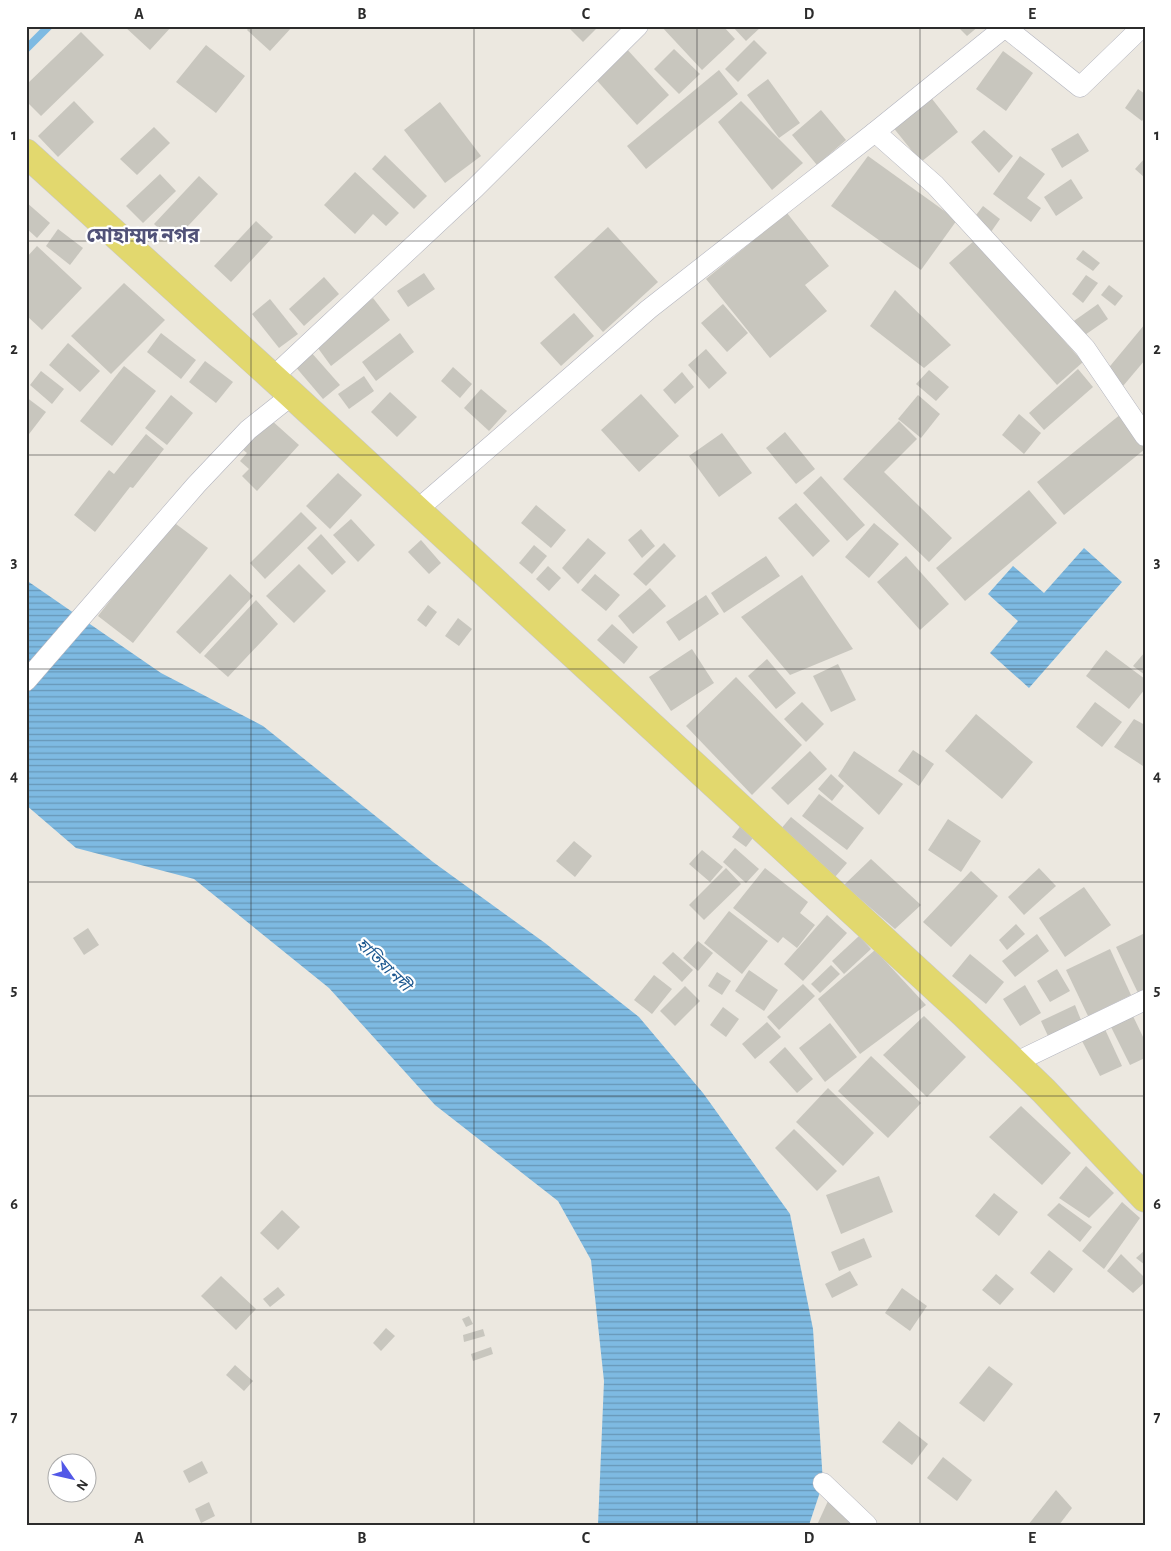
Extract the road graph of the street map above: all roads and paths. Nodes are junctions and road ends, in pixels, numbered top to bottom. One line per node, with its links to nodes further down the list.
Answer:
1 (638, 26): 5 (street)
2 (1143, 26): 3 (street)
3 (875, 132): 6 (street); 7 (street)
4 (26, 153): 5 (main road)
5 (282, 386): 7 (main road); 8 (street)
6 (1145, 436)
7 (417, 510): 10 (main road)
8 (26, 682)
9 (1145, 1000): 10 (street)
10 (1014, 1063): 11 (main road)
11 (1145, 1198)
12 (823, 1483): 13 (street)
13 (867, 1525)

